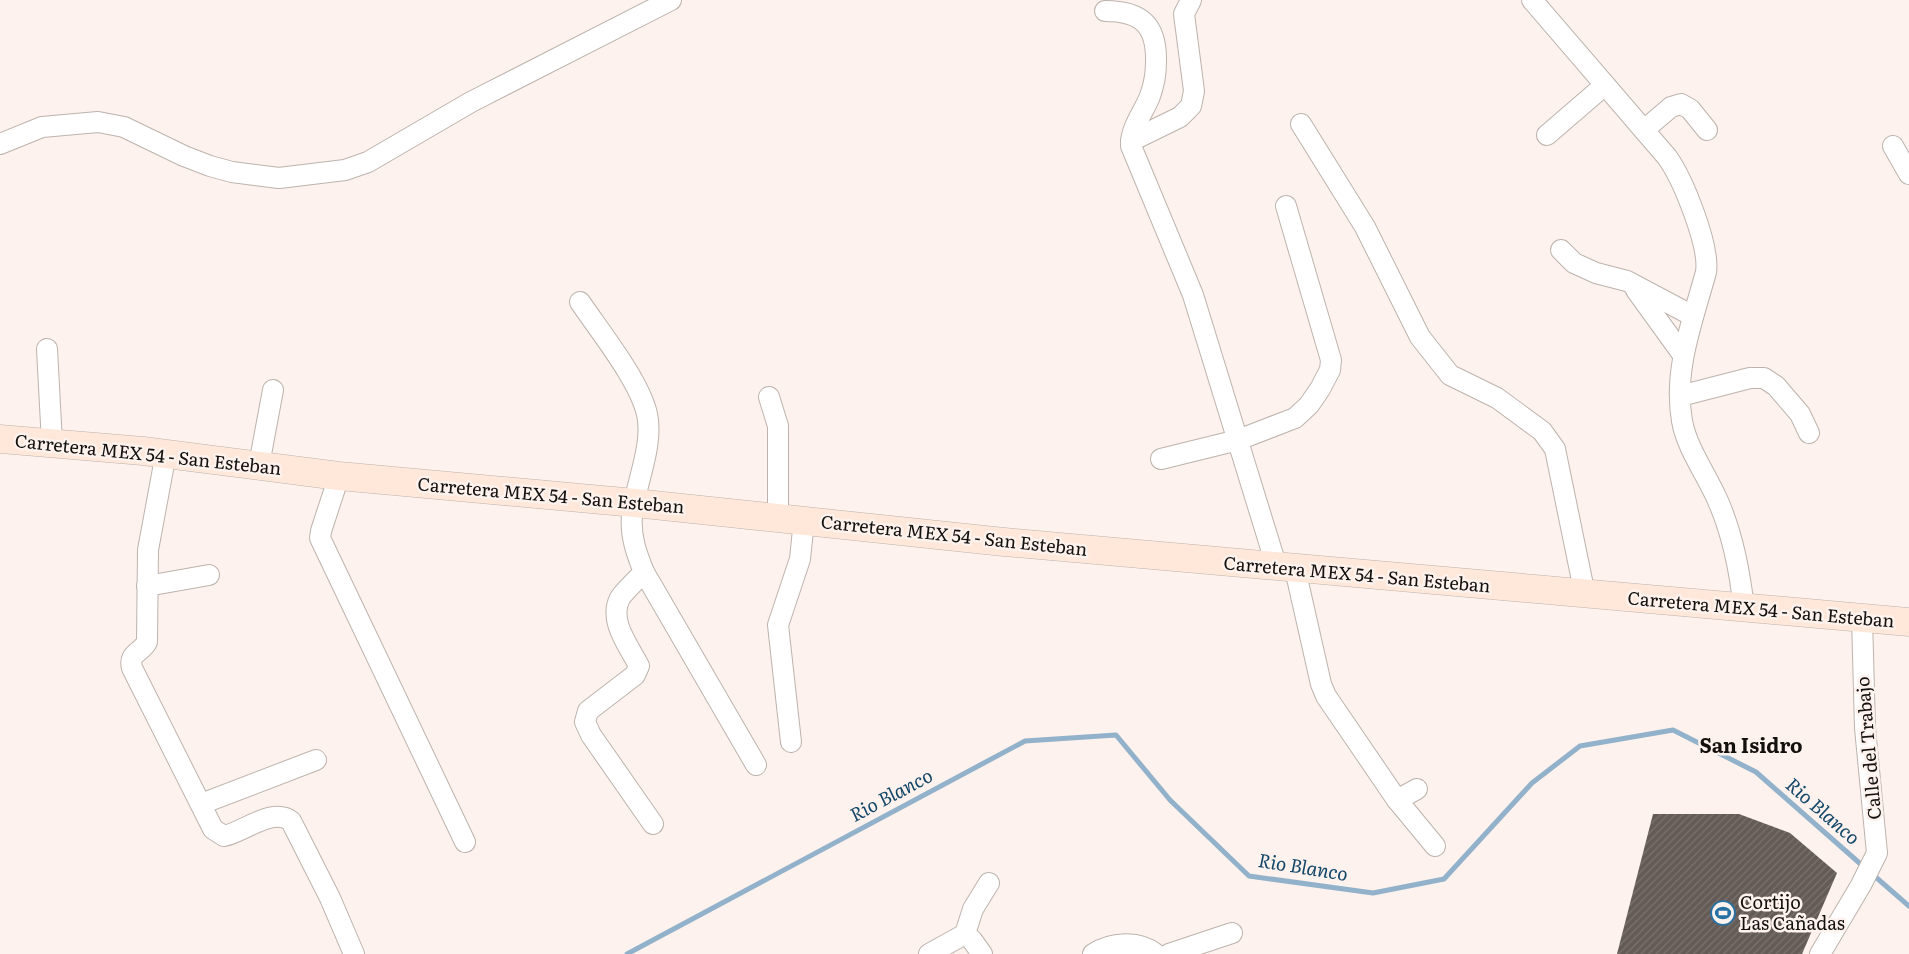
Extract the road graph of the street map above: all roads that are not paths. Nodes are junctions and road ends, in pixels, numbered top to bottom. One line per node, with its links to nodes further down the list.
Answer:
1 (671, 0): 11 (street)
2 (1192, 0): 10 (street)
3 (1532, 0): 5 (street)
4 (1105, 11): 10 (street)
5 (1605, 85): 7 (street); 9 (street)
6 (1301, 124): 38 (street)
7 (1644, 130): 8 (street); 18 (street)
8 (1707, 130)
9 (1547, 135)
10 (1131, 141): 26 (street)
11 (0, 144)
12 (1892, 146): 13 (street)
13 (1909, 174)
14 (1286, 206): 26 (street)
15 (1561, 250): 16 (street)
16 (1632, 285): 18 (street); 20 (street)
17 (580, 302): 32 (street)
18 (1693, 316): 20 (street)
19 (47, 349): 27 (street)
20 (1683, 356): 22 (street)
21 (273, 390): 30 (street)
22 (1680, 396): 24 (street); 39 (street)
23 (769, 397): 33 (street)
24 (1809, 433)
25 (0, 439): 27 (street, Carretera MEX 54 - San Esteban)
26 (1238, 440): 29 (street); 34 (street)
27 (52, 443): 28 (street, Carretera MEX 54 - San Esteban)
28 (166, 453): 30 (street, Carretera MEX 54 - San Esteban); 37 (street)
29 (1161, 459)
30 (259, 466): 31 (street, Carretera MEX 54 - San Esteban)
31 (339, 476): 32 (street, Carretera MEX 54 - San Esteban); 49 (street)
32 (635, 503): 33 (street, Carretera MEX 54 - San Esteban); 35 (street)
33 (791, 519): 34 (street, Carretera MEX 54 - San Esteban); 42 (street)
34 (1286, 568): 38 (street, Carretera MEX 54 - San Esteban); 46 (street)
35 (644, 572): 44 (street); 48 (street)
36 (209, 576): 37 (street)
37 (147, 586): 47 (street)
38 (1585, 595): 39 (street, Carretera MEX 54 - San Esteban)
39 (1744, 609): 40 (street, Carretera MEX 54 - San Esteban)
40 (1862, 618): 41 (street, Carretera MEX 54 - San Esteban); 60 (street, Calle del Trabajo)
41 (1909, 622)
42 (791, 742)
43 (316, 760): 47 (street)
44 (756, 766)
45 (1417, 789): 46 (street)
46 (1398, 800): 50 (street)
47 (201, 804): 54 (street)
48 (653, 824)
49 (465, 842)
50 (1435, 846)
51 (989, 883): 53 (street)
52 (1232, 933): 59 (street)
53 (965, 934): 55 (street); 56 (street)
54 (354, 954)
55 (929, 954)
56 (982, 954)
57 (1093, 954): 58 (street)
58 (1156, 954)
59 (1169, 954)
60 (1820, 954)

